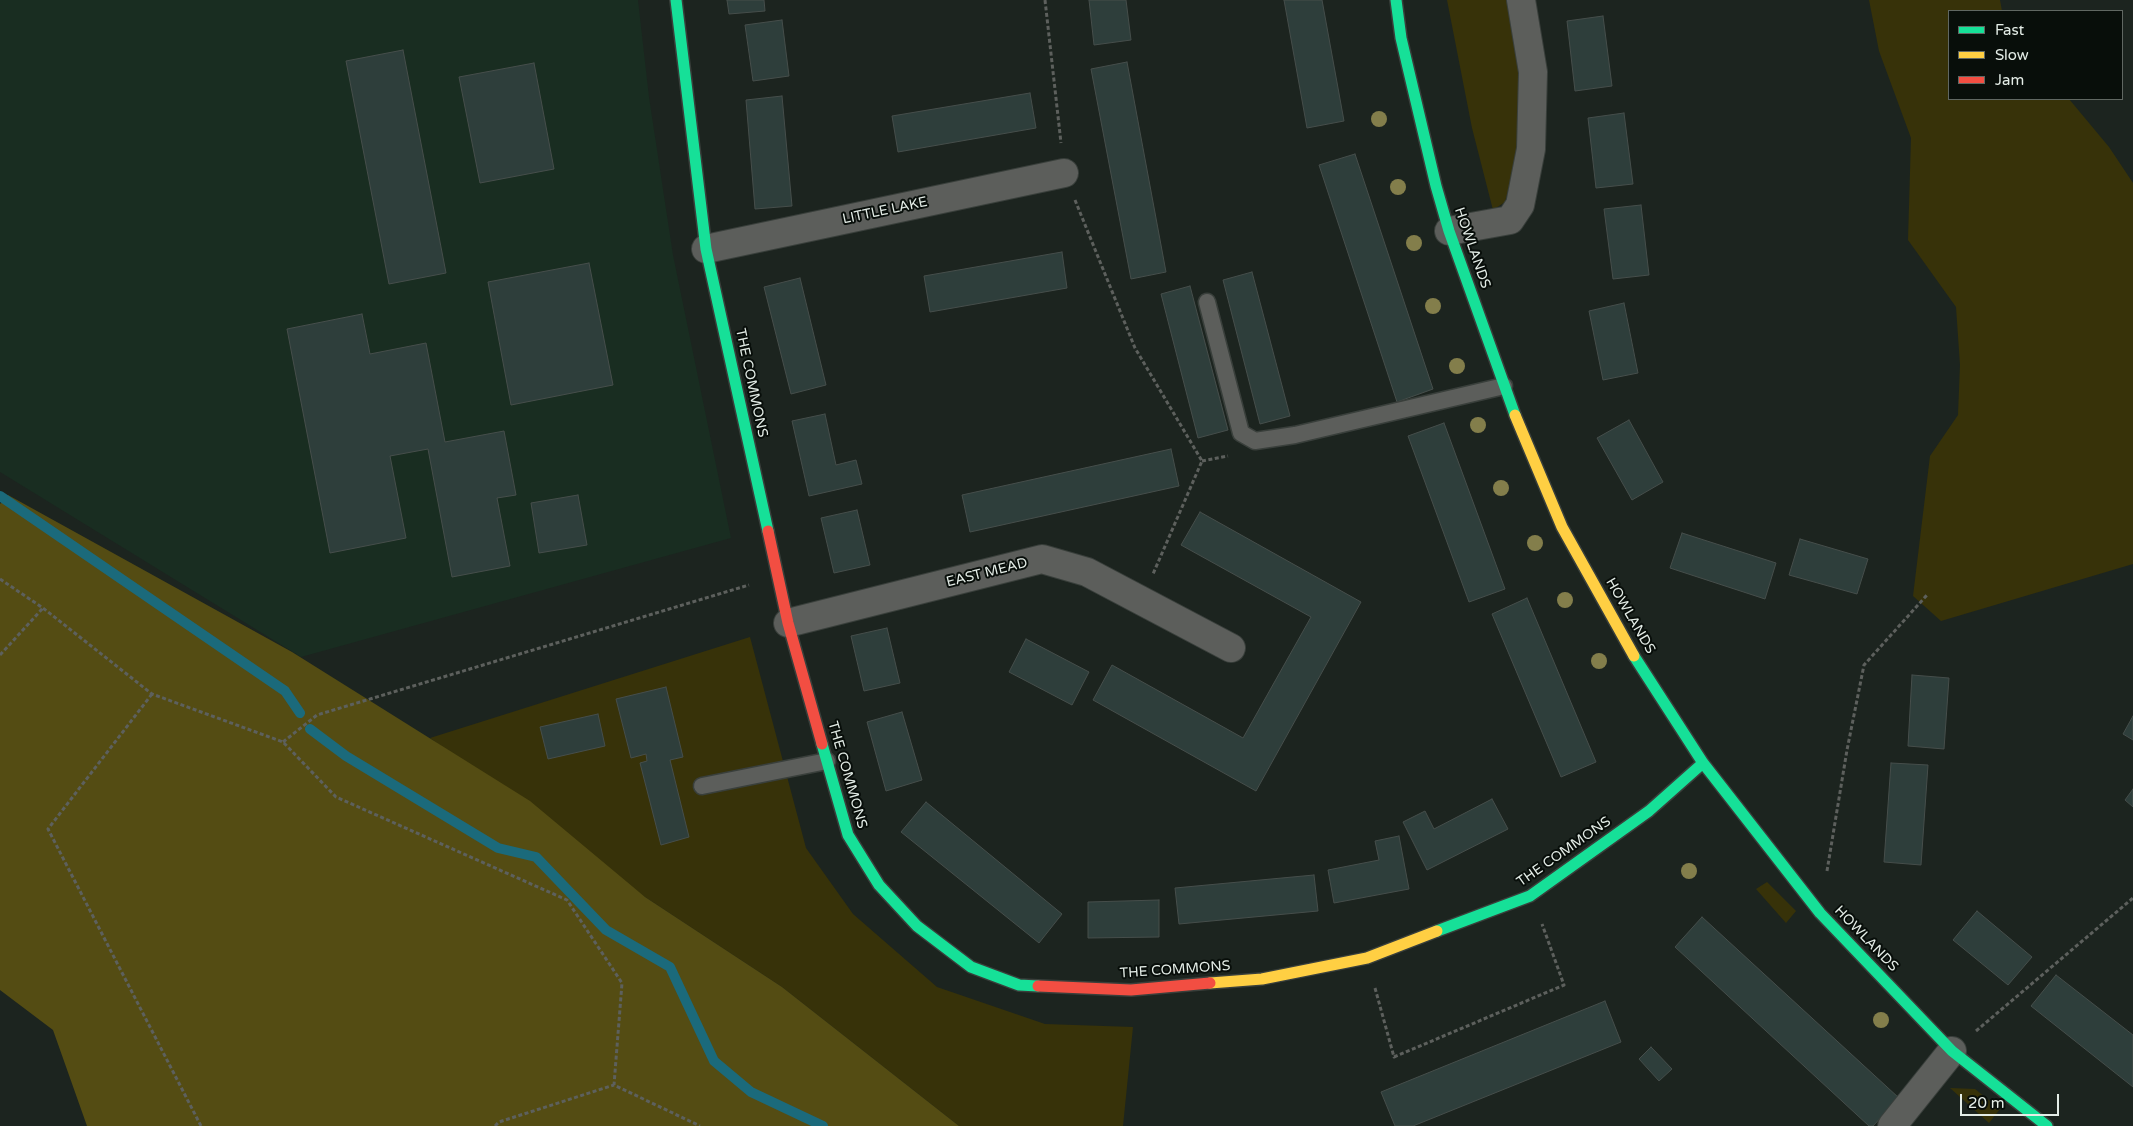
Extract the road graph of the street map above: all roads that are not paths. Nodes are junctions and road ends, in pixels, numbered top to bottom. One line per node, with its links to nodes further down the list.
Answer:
1 (676, 0): 6 (street, THE COMMONS)
2 (1396, 0): 5 (street, HOWLANDS)
3 (1521, 0): 5 (street)
4 (1064, 173): 6 (street, LITTLE LAKE)
5 (1449, 231): 8 (street, HOWLANDS)
6 (706, 249): 9 (street, THE COMMONS)
7 (1207, 302): 8 (lane)
8 (1504, 386): 12 (street, HOWLANDS)
9 (788, 623): 10 (street, EAST MEAD); 11 (street, THE COMMONS)
10 (1231, 648)
11 (827, 761): 12 (street, THE COMMONS); 13 (lane)
12 (1704, 763): 14 (street, HOWLANDS)
13 (702, 786)
14 (1952, 1051): 15 (street); 16 (street, HOWLANDS)
15 (1892, 1126)
16 (2046, 1126)

